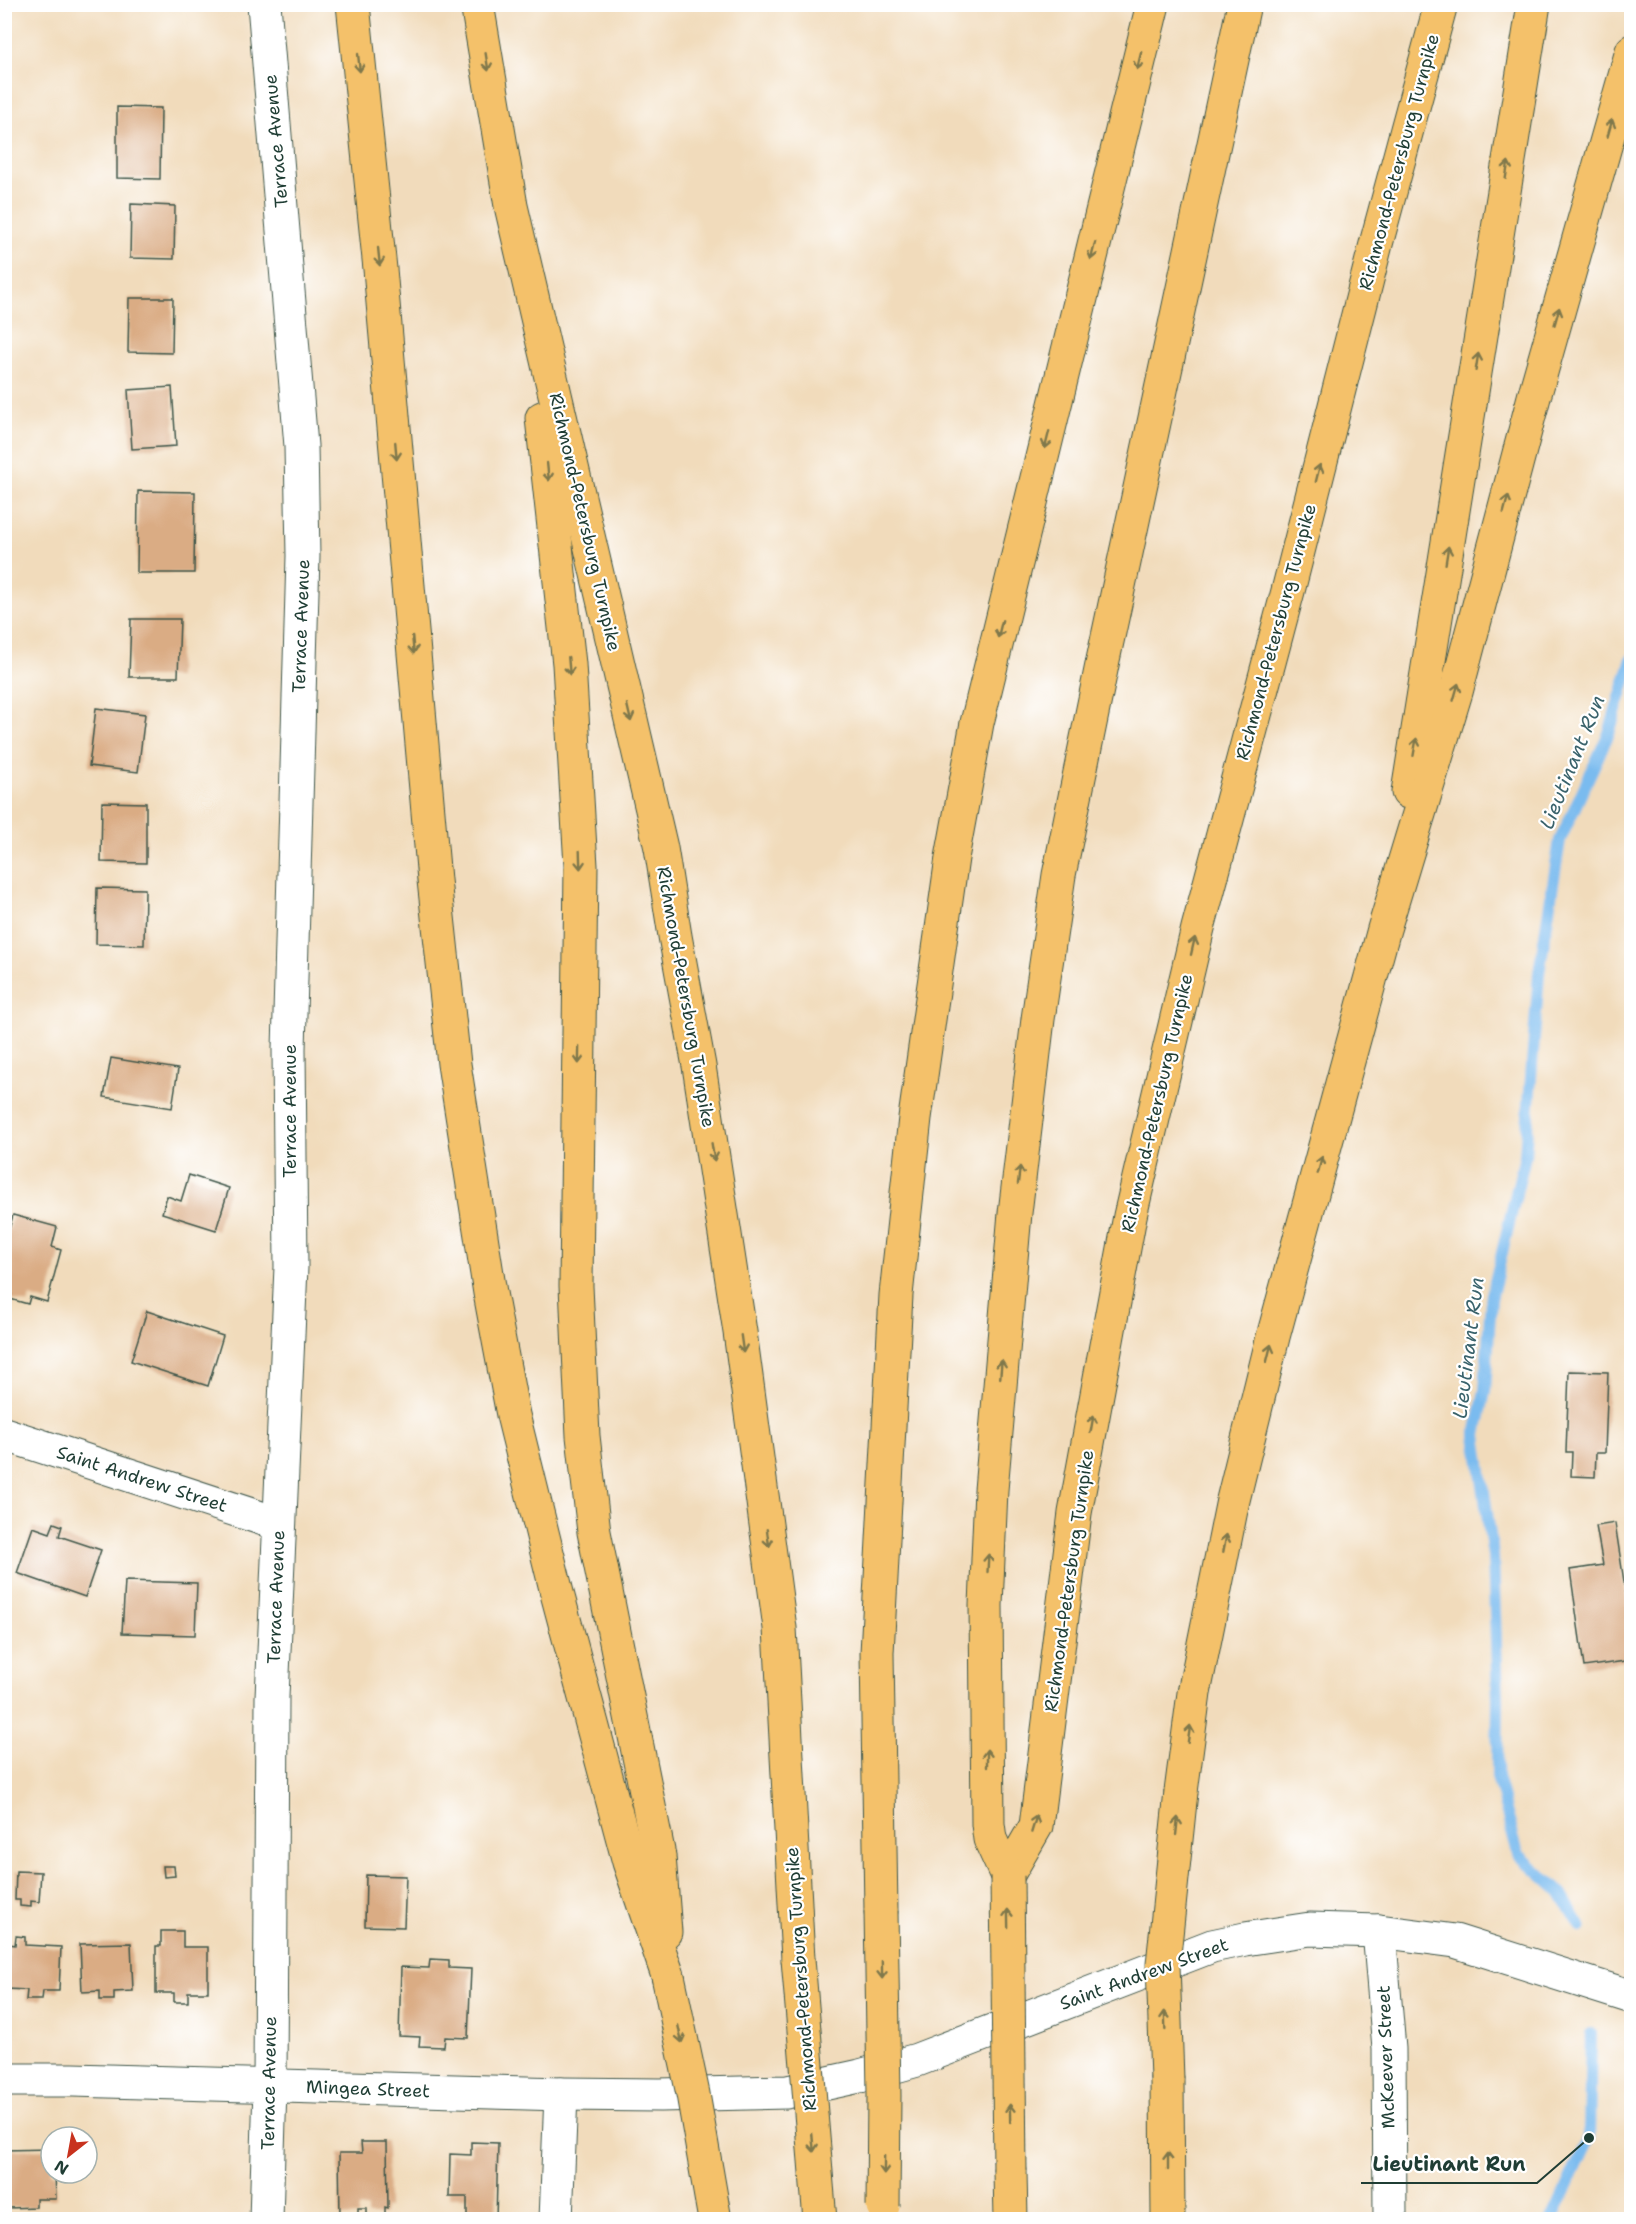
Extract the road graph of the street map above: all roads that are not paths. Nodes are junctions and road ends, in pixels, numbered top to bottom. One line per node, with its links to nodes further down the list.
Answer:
1 (264, 4): 12 (street, Terrace Avenue)
2 (353, 4): 15 (highway, one-way to 15)
3 (477, 4): 9 (highway, Richmond-Petersburg Turnpike, one-way to 9)
4 (1154, 4): 21 (highway, one-way to 21, bridge)
5 (1244, 4): 13 (highway, one-way to 5)
6 (1441, 4): 13 (highway, Richmond-Petersburg Turnpike, one-way to 6)
7 (1534, 4): 10 (highway, one-way to 7)
8 (1632, 51): 10 (highway, one-way to 8)
9 (511, 206): 15 (highway, one-way to 15); 26 (highway, Richmond-Petersburg Turnpike, one-way to 26, bridge)
10 (1384, 929): 22 (highway, one-way to 10, bridge)
11 (4, 1434): 12 (street, Saint Andrew Street)
12 (279, 1524): 18 (street, Terrace Avenue)
13 (1007, 1876): 27 (highway, one-way to 13, bridge)
14 (1379, 1930): 16 (street, Saint Andrew Street); 20 (street, Saint Andrew Street); 28 (street, McKeever Street)
15 (668, 1976): 25 (highway, one-way to 25, bridge)
16 (1632, 1997)
17 (4, 2080): 18 (street, Mingea Street)
18 (270, 2086): 19 (street, Mingea Street); 23 (street, Terrace Avenue)
19 (561, 2094): 20 (street, Mingea Street); 24 (street)
20 (660, 2095)
21 (883, 2213)
22 (1168, 2219)
23 (266, 2220)
24 (556, 2220)
25 (715, 2220)
26 (820, 2220)
27 (1011, 2220)
28 (1390, 2220)

